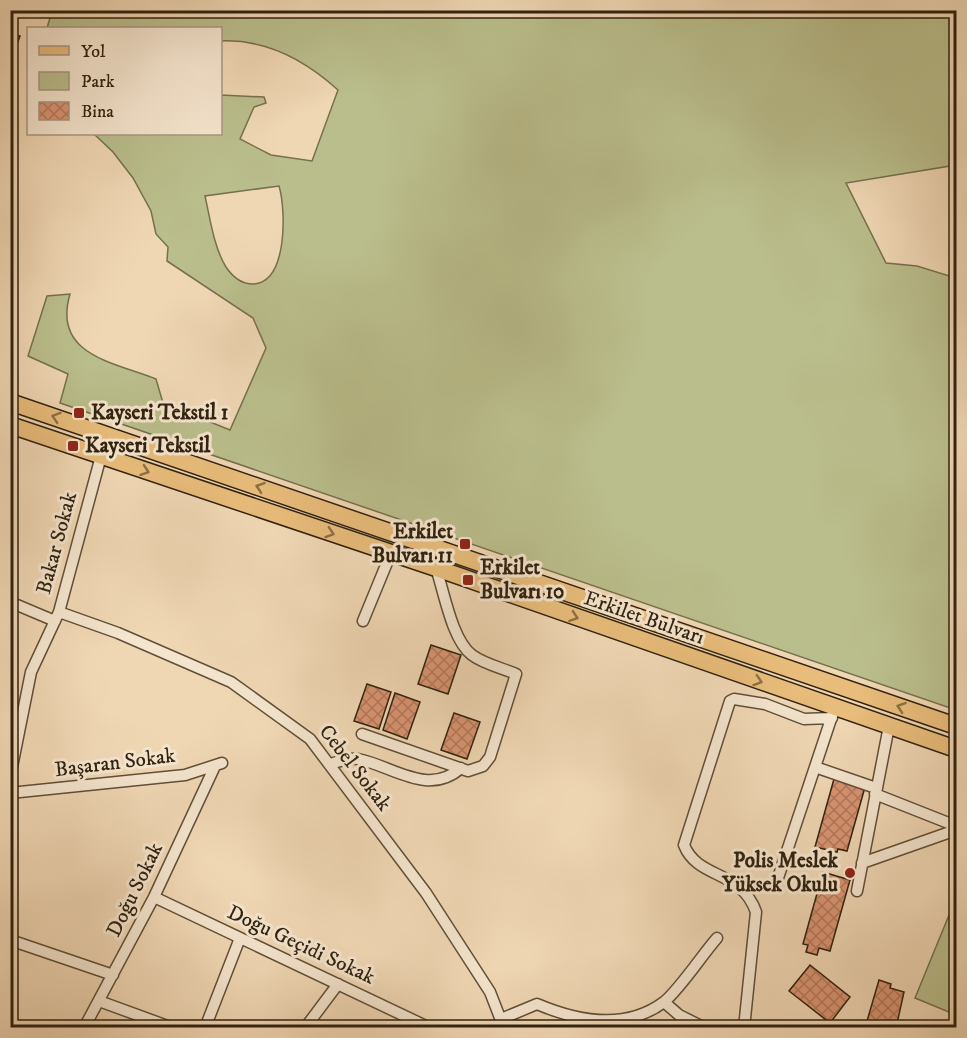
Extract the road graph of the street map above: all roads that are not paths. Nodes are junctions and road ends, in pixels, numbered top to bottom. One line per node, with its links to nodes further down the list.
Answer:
1 (10, 402): 11 (main road, Erkilet Bulvarı, one-way to 1)
2 (10, 425): 3 (main road, Erkilet Bulvarı)
3 (101, 456): 4 (main road, Erkilet Bulvarı, one-way to 4); 7 (street, Bakar Sokak)
4 (391, 554): 5 (main road, Erkilet Bulvarı); 8 (street)
5 (436, 568): 9 (main road, Erkilet Bulvarı, one-way to 9); 17 (street)
6 (10, 603): 7 (street, Cebel Sokak)
7 (57, 616): 14 (street, Cebel Sokak); 18 (street, Bakar Sokak)
8 (363, 621)
9 (833, 712): 10 (main road, Erkilet Bulvarı); 16 (street); 41 (street)
10 (889, 726): 13 (main road, Erkilet Bulvarı); 19 (street)
11 (957, 726)
12 (362, 734): 17 (street)
13 (957, 749)
14 (331, 764): 17 (street); 34 (street, Cebel Sokak)
15 (219, 765): 20 (street, Başaran Sokak); 25 (street, Doğu Sokak)
16 (815, 766): 19 (street); 23 (street)
17 (460, 768)
18 (10, 777)
19 (875, 791): 21 (street); 22 (street)
20 (10, 793)
21 (957, 828): 22 (street)
22 (862, 863): 24 (street)
23 (778, 878)
24 (857, 891)
25 (154, 897): 26 (street, Doğu Geçidi Sokak); 29 (street, Doğu Sokak)
26 (240, 938): 30 (street, Doğu Geçidi Sokak); 37 (street)
27 (717, 938): 32 (street)
28 (10, 940): 29 (street)
29 (113, 975): 31 (street, Doğu Sokak)
30 (338, 984): 38 (street); 39 (street, Doğu Geçidi Sokak)
31 (99, 1001): 35 (street, Doğu Sokak); 36 (street)
32 (664, 1002): 33 (street); 40 (street)
33 (632, 1022): 34 (street)
34 (503, 1023)
35 (84, 1028)
36 (173, 1028)
37 (205, 1028)
38 (305, 1028)
39 (430, 1028)
40 (705, 1028)
41 (744, 1028)

